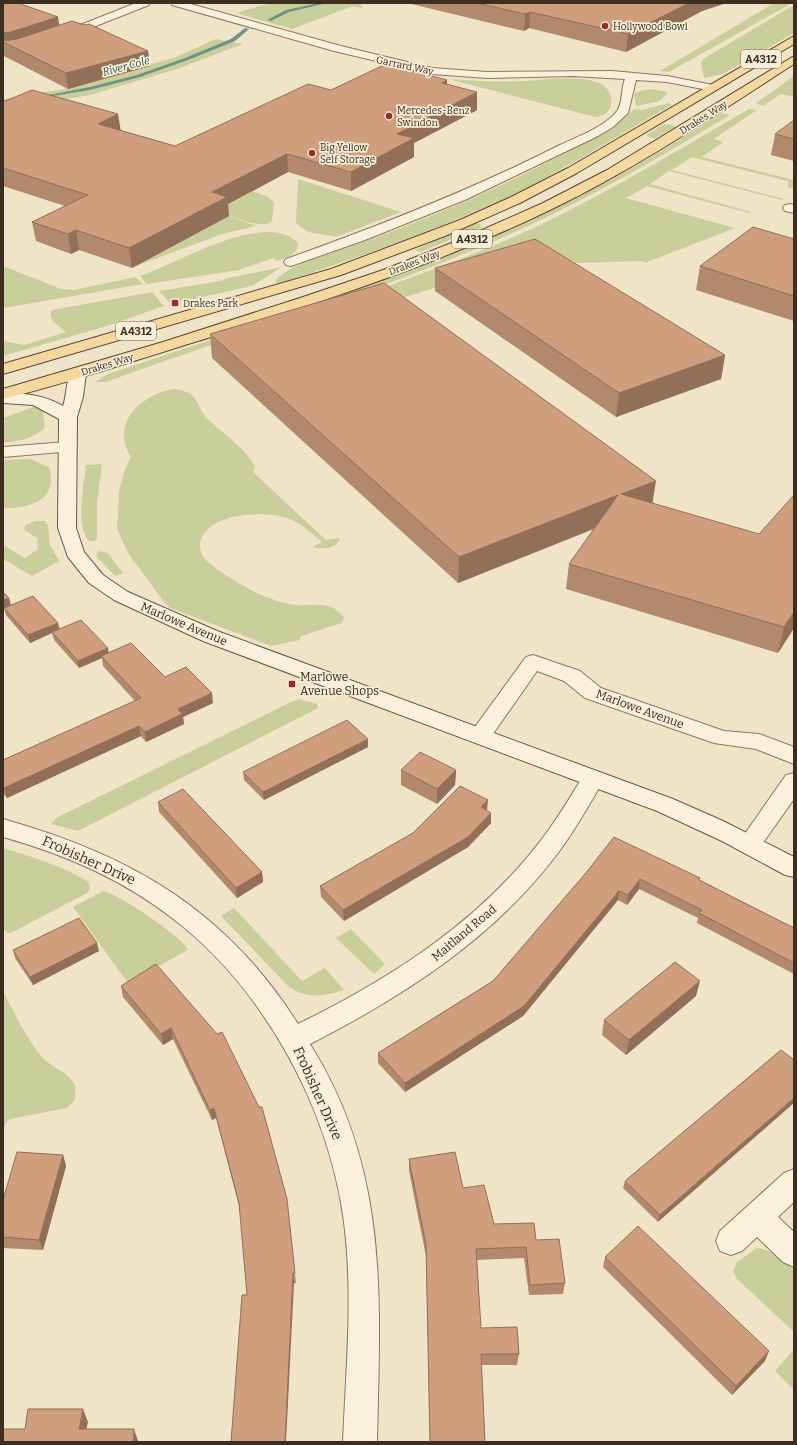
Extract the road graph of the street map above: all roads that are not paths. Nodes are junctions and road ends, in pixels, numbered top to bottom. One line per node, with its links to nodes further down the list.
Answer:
1 (146, 3): 3 (street)
2 (176, 3): 6 (street, Garrard Way)
3 (54, 38)
4 (794, 39): 7 (main road, Drakes Way / A4312)
5 (794, 59): 8 (main road, Drakes Way / A4312)
6 (637, 77): 7 (street, Garrard Way); 9 (street, Garrard Way); 11 (street)
7 (713, 88): 8 (main road); 9 (main road, Drakes Way / A4312)
8 (740, 94): 10 (main road, Drakes Way / A4312)
9 (699, 96): 10 (main road); 12 (main road, Drakes Way / A4312)
10 (726, 103): 13 (main road, Drakes Way / A4312)
11 (291, 262)
12 (3, 369)
13 (78, 373): 14 (main road); 15 (main road, Drakes Way / A4312); 17 (street, Marlowe Avenue)
14 (3, 380)
15 (3, 394)
16 (3, 398): 17 (street)
17 (68, 417): 18 (street, Marlowe Avenue)
18 (67, 447): 19 (street); 20 (street, Marlowe Avenue)
19 (3, 452)
20 (480, 736): 21 (street, Marlowe Avenue); 22 (street, Marlowe Avenue)
21 (794, 756)
22 (593, 779): 25 (street, Marlowe Avenue); 27 (street, Maitland Road)
23 (794, 781): 25 (street)
24 (3, 828): 27 (street, Frobisher Drive)
25 (750, 844): 26 (street, Marlowe Avenue)
26 (794, 868)
27 (294, 1039): 32 (street, Frobisher Drive)
28 (794, 1184): 29 (street)
29 (757, 1218): 30 (street); 31 (street)
30 (731, 1241)
31 (794, 1252)
32 (360, 1442)

